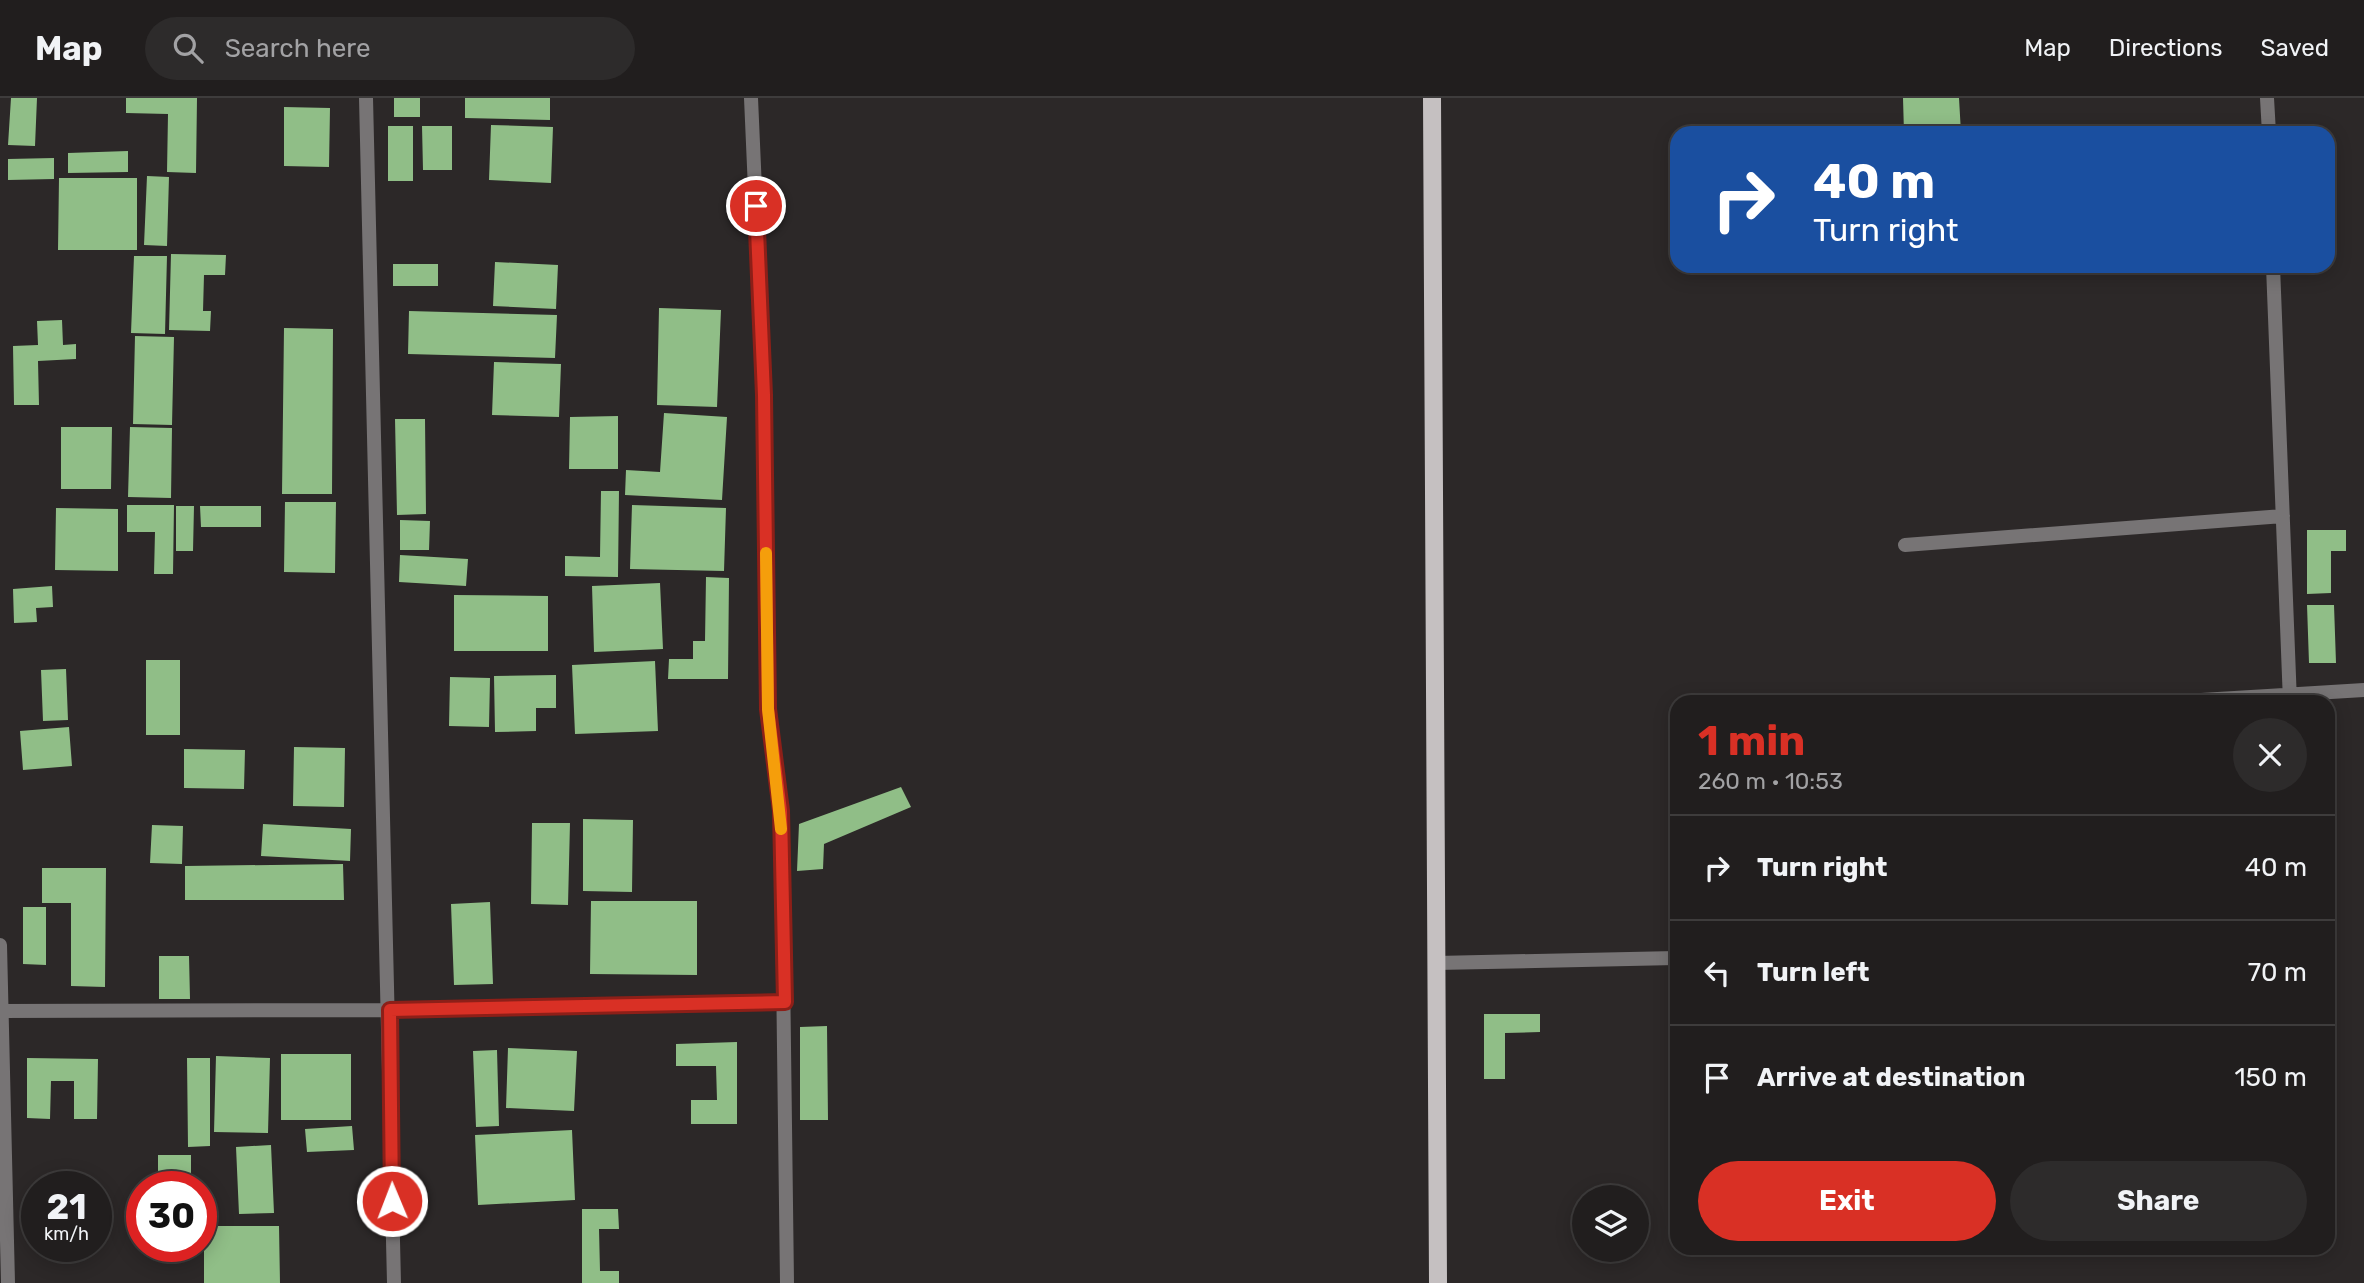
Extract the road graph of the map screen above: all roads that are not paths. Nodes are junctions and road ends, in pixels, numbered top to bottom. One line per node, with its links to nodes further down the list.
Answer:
1 (366, 98): 17 (street)
2 (751, 98): 15 (street)
3 (1432, 98): 14 (main road)
4 (2267, 98): 5 (street)
5 (2269, 126)
6 (2273, 273): 7 (street)
7 (2283, 516): 8 (street); 10 (street)
8 (1905, 545)
9 (2364, 690): 11 (street)
10 (2290, 695)
11 (2311, 695)
12 (0, 945): 16 (street)
13 (1670, 958): 14 (street)
14 (1436, 963): 21 (main road)
15 (785, 1002): 17 (street); 20 (street)
16 (1, 1010): 17 (street); 18 (street)
17 (390, 1010): 19 (street)
18 (8, 1283)
19 (394, 1283)
20 (787, 1283)
21 (1438, 1283)

